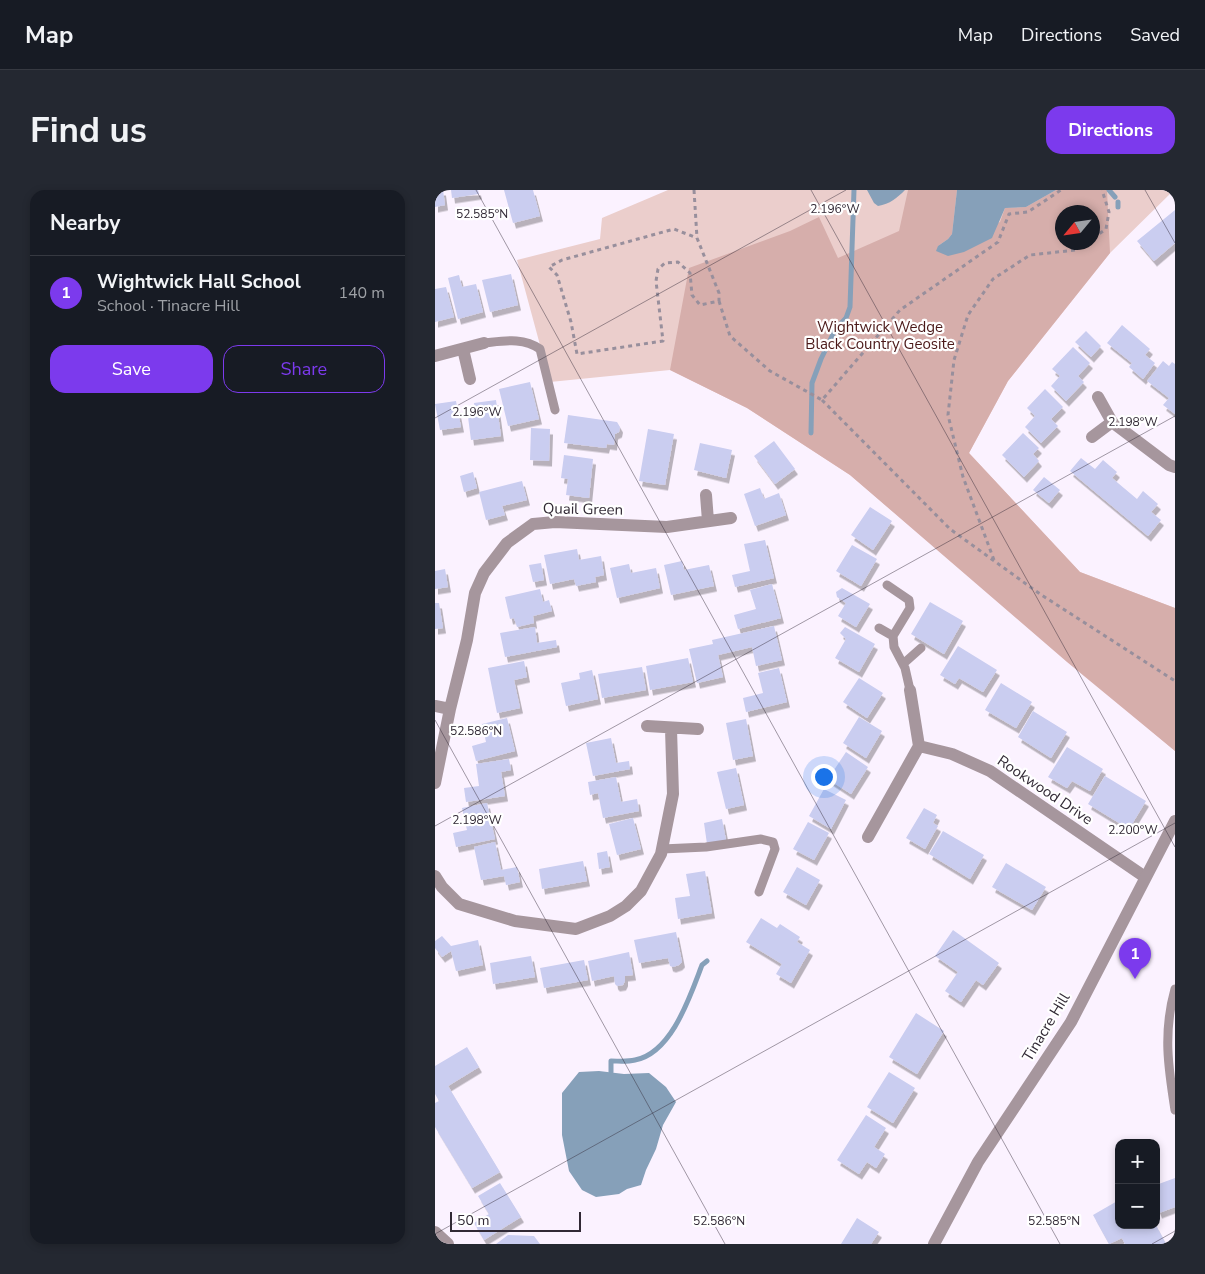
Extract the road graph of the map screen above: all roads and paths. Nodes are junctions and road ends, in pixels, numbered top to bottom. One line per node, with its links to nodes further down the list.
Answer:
1 (694, 190): 5 (path)
2 (1061, 190): 13 (path)
3 (1102, 190): 4 (path)
4 (1100, 233)
5 (697, 238): 7 (path); 7 (path)
6 (1076, 250): 21 (path)
7 (719, 301): 13 (path)
8 (484, 343): 9 (street); 14 (lane)
9 (463, 349): 10 (street); 11 (street)
10 (435, 356)
11 (470, 379)
12 (1098, 397): 15 (street)
13 (822, 400): 21 (path)
14 (555, 410)
15 (1112, 422): 16 (street); 17 (street)
16 (1092, 437)
17 (1175, 467)
18 (706, 495): 20 (street)
19 (731, 518): 20 (street, Quail Green)
20 (708, 521): 30 (street, Quail Green)
21 (995, 561): 27 (path)
22 (887, 585): 24 (lane)
23 (879, 628): 24 (lane)
24 (893, 636): 26 (lane)
25 (921, 648): 26 (lane)
26 (903, 664): 28 (lane)
27 (1175, 681)
28 (910, 690): 34 (street)
29 (435, 706): 30 (street)
30 (450, 709): 35 (street, Quail Green)
31 (647, 726): 32 (street)
32 (671, 729): 33 (street); 38 (street)
33 (698, 730)
34 (919, 746): 37 (street); 40 (street, Rookwood Drive)
35 (435, 783)
36 (1175, 820): 40 (street, Tinacre Hill)
37 (868, 837)
38 (662, 849): 39 (street); 41 (lane)
39 (435, 876)
40 (1145, 877): 46 (street, Tinacre Hill)
41 (759, 892)
42 (1175, 990): 43 (lane)
43 (1175, 1110)
44 (435, 1232): 45 (street)
45 (448, 1244)
46 (934, 1244)

